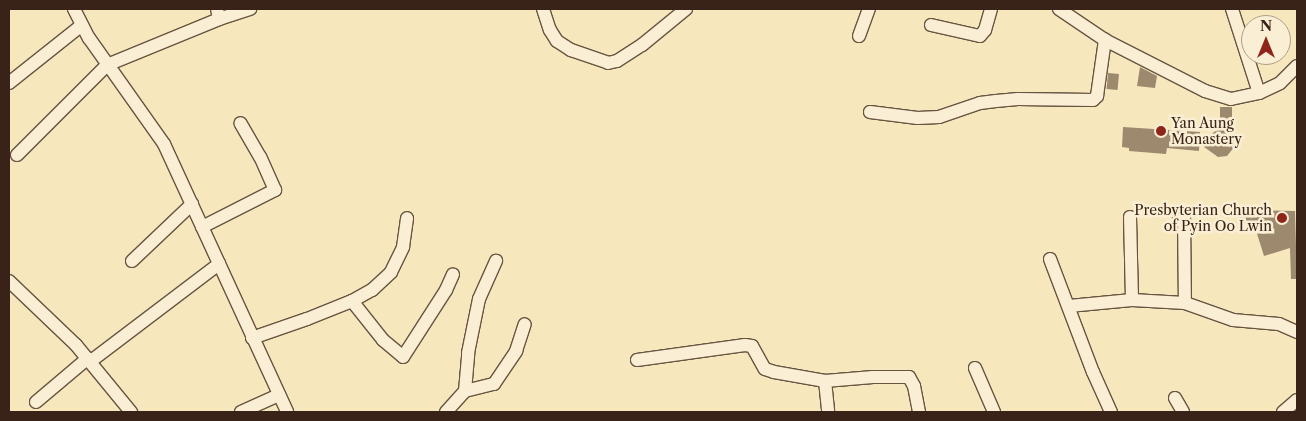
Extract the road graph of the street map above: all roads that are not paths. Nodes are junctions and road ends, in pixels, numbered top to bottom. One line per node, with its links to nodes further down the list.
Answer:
1 (74, 9): 10 (street)
2 (250, 9): 9 (street)
3 (543, 9): 4 (street)
4 (686, 9)
5 (869, 9): 12 (street)
6 (991, 9): 11 (street)
7 (1059, 9): 13 (street)
8 (1232, 9): 17 (street)
9 (218, 14): 14 (street)
10 (82, 25): 14 (street); 16 (street)
11 (931, 25)
12 (859, 36)
13 (1105, 40): 17 (street); 18 (street)
14 (107, 65): 20 (street); 21 (street)
15 (1297, 66): 17 (street)
16 (9, 83)
17 (1259, 93)
18 (870, 112)
19 (240, 124): 25 (street)
20 (17, 155)
21 (192, 204): 25 (street); 27 (street)
22 (1184, 214): 34 (street)
23 (1130, 217): 32 (street)
24 (407, 218): 33 (street)
25 (202, 227): 29 (street)
26 (1050, 258): 35 (street)
27 (132, 261)
28 (496, 262): 43 (street)
29 (219, 264): 38 (street); 39 (street)
30 (453, 274): 33 (street)
31 (9, 281): 39 (street)
32 (1132, 300): 34 (street); 35 (street)
33 (352, 301): 38 (street)
34 (1185, 303): 37 (street)
35 (1069, 306): 55 (street)
36 (525, 324): 43 (street)
37 (1297, 332)
38 (252, 338): 44 (street)
39 (89, 360): 47 (street); 48 (street)
40 (637, 360): 42 (street)
41 (975, 368): 54 (street)
42 (825, 381): 52 (street); 53 (street)
43 (465, 391): 51 (street)
44 (278, 395): 49 (street); 50 (street)
45 (1175, 398): 56 (street)
46 (1297, 400): 57 (street)
47 (36, 402)
48 (131, 412)
49 (241, 412)
50 (287, 412)
51 (446, 412)
52 (828, 412)
53 (919, 412)
54 (994, 412)
55 (1111, 412)
56 (1182, 412)
57 (1283, 412)

